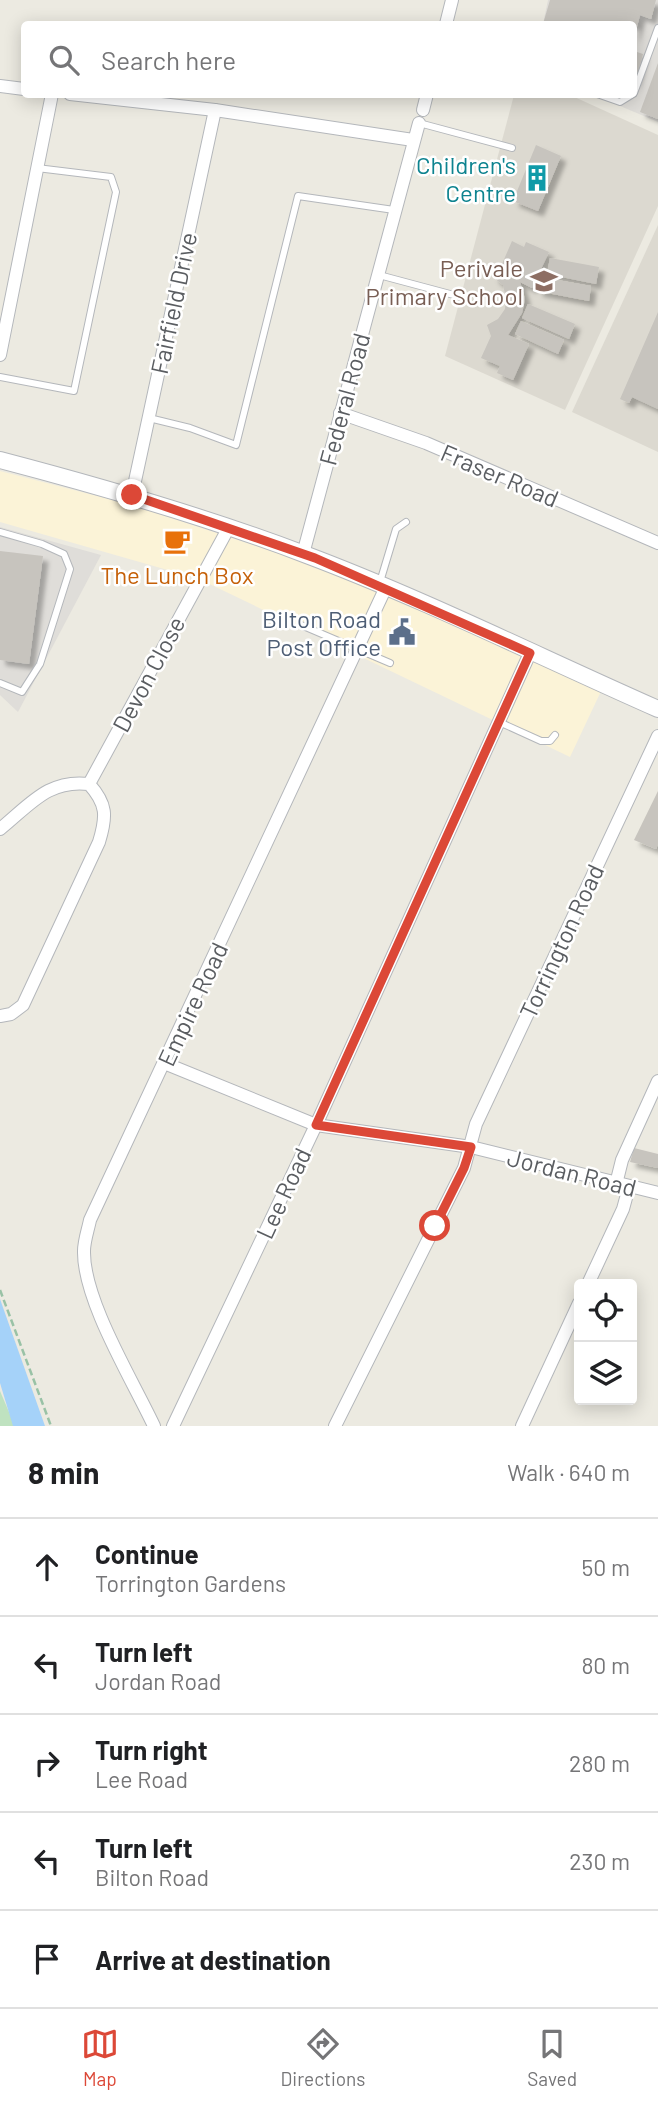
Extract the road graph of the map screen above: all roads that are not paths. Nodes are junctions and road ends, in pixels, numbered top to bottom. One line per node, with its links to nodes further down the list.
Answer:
1 (452, 0): 2 (street)
2 (447, 21)
3 (658, 28): 4 (lane)
4 (637, 83)
5 (0, 86): 6 (street)
6 (21, 89)
7 (51, 98): 16 (street)
8 (106, 98): 12 (street)
9 (426, 98): 13 (street, Federal Road)
10 (608, 98): 11 (lane)
11 (626, 98)
12 (215, 110): 14 (street); 23 (street, Fairfield Drive)
13 (421, 117): 14 (street, Federal Road); 15 (lane)
14 (413, 140): 17 (street, Federal Road)
15 (512, 148)
16 (37, 168): 20 (street); 21 (lane)
17 (394, 210): 18 (street, Federal Road); 23 (lane)
18 (377, 274): 19 (lane); 22 (street, Federal Road)
19 (465, 298)
20 (0, 355)
21 (0, 377)
22 (340, 413): 29 (street, Fraser Road); 30 (street, Federal Road)
23 (149, 418): 25 (street, Fairfield Drive)
24 (0, 460): 25 (street)
25 (132, 495): 27 (street)
26 (406, 522): 31 (lane)
27 (229, 527): 30 (street); 41 (street, Devon Close)
28 (0, 532): 36 (lane)
29 (658, 542)
30 (303, 554): 31 (street)
31 (383, 586): 33 (street, Empire Road); 34 (street)
32 (301, 625): 33 (lane)
33 (357, 650): 35 (lane); 44 (street, Empire Road)
34 (530, 653): 37 (street); 38 (street, Lee Road)
35 (390, 663)
36 (0, 683)
37 (658, 709)
38 (499, 722): 39 (lane); 46 (street, Lee Road)
39 (555, 734)
40 (658, 736): 47 (street, Torrington Road)
41 (89, 784): 42 (street); 43 (street)
42 (0, 829)
43 (0, 1016)
44 (164, 1063): 46 (street, Jordan Road); 52 (street, Empire Road)
45 (658, 1081): 48 (street)
46 (316, 1125): 47 (street, Jordan Road); 53 (street, Lee Road)
47 (471, 1147): 48 (street, Jordan Road); 54 (street, Torrington Road)
48 (623, 1186): 49 (street, Jordan Road); 50 (street)
49 (658, 1193)
50 (590, 1279)
51 (574, 1314): 55 (street)
52 (155, 1426)
53 (173, 1426)
54 (335, 1426)
55 (522, 1426)

